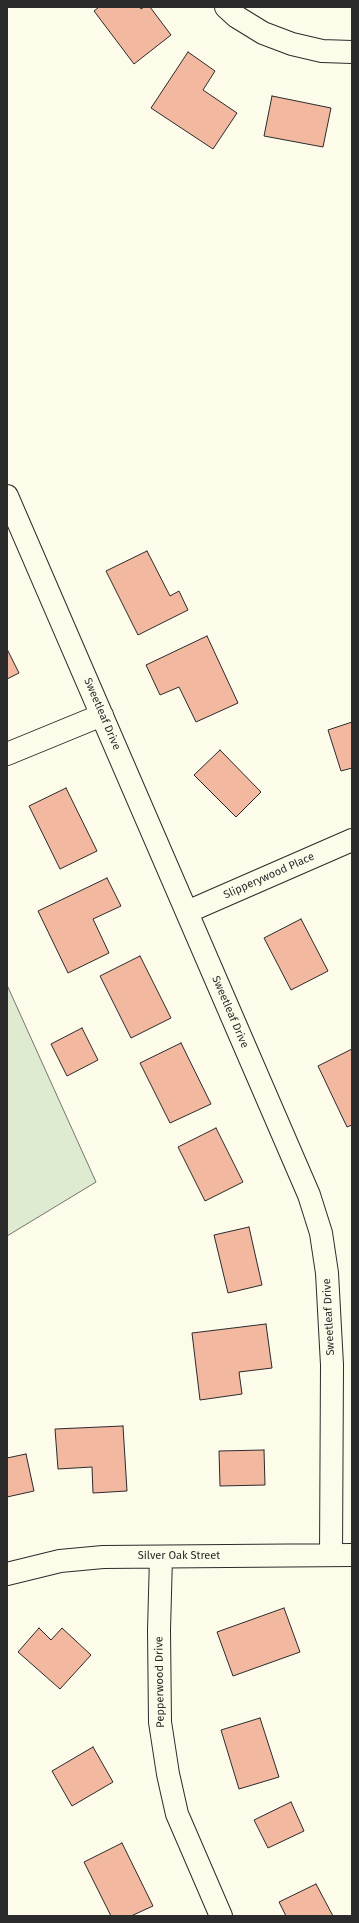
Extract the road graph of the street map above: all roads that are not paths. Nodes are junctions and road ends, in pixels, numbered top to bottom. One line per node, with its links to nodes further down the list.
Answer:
1 (226, 7): 2 (street)
2 (352, 52)
3 (7, 496): 4 (street, Sweetleaf Drive)
4 (102, 715): 5 (street); 7 (street, Sweetleaf Drive)
5 (7, 754)
6 (352, 840): 7 (street, Slipperywood Place)
7 (187, 912): 8 (street, Sweetleaf Drive)
8 (341, 1555): 9 (street, Silver Oak Street)
9 (161, 1557): 10 (street, Silver Oak Street); 11 (street, Pepperwood Drive)
10 (7, 1574)
11 (222, 1916)

